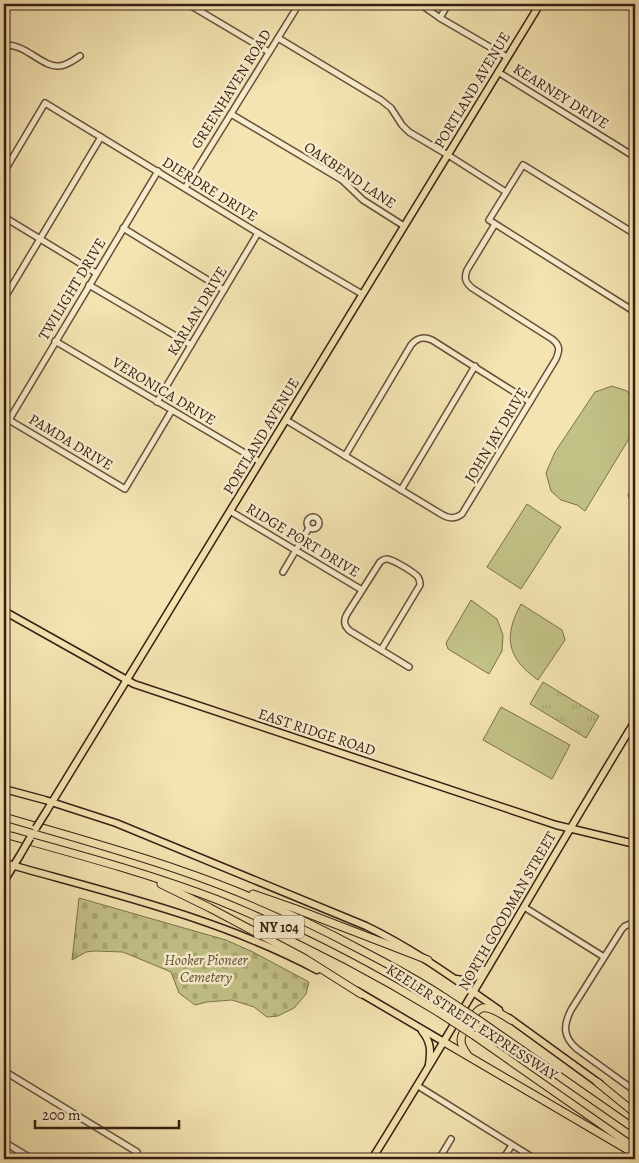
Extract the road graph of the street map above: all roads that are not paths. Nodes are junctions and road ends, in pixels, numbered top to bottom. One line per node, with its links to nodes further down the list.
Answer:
1 (188, 4): 9 (street)
2 (299, 4): 7 (street, GREENHAVEN ROAD)
3 (420, 4): 6 (street)
4 (448, 4): 6 (street)
5 (540, 4): 11 (main road, PORTLAND AVENUE)
6 (440, 18): 11 (street)
7 (278, 38): 9 (street, GREENHAVEN ROAD); 15 (street)
8 (4, 45): 10 (street)
9 (269, 52): 13 (street, GREENHAVEN ROAD)
10 (80, 56)
11 (507, 57): 12 (main road, PORTLAND AVENUE)
12 (498, 72): 15 (main road, PORTLAND AVENUE); 16 (street, KEARNEY DRIVE)
13 (231, 114): 19 (street, GREENHAVEN ROAD); 23 (street, OAKBEND LANE)
14 (101, 138): 17 (street, DIERDRE DRIVE); 18 (street, DIERDRE DRIVE); 27 (street)
15 (448, 155): 20 (street); 23 (main road, PORTLAND AVENUE)
16 (635, 157)
17 (158, 171): 19 (street, DIERDRE DRIVE); 24 (street, TWILIGHT DRIVE)
18 (4, 172)
19 (185, 188): 25 (street, DIERDRE DRIVE)
20 (506, 192): 22 (street); 26 (street)
21 (4, 217): 27 (street)
22 (495, 224): 33 (street); 38 (street, JOHN JAY DRIVE)
23 (404, 226): 31 (main road, PORTLAND AVENUE)
24 (123, 228): 28 (street, TWILIGHT DRIVE); 30 (street)
25 (258, 233): 30 (street, KARLAN DRIVE); 31 (street, DIERDRE DRIVE)
26 (635, 234)
27 (40, 239): 28 (street); 32 (street)
28 (96, 273): 29 (street, TWILIGHT DRIVE)
29 (89, 285): 34 (street, TWILIGHT DRIVE); 35 (street)
30 (224, 290): 35 (street, KARLAN DRIVE)
31 (362, 294): 41 (main road, PORTLAND AVENUE)
32 (4, 299)
33 (635, 312)
34 (55, 341): 37 (street, VERONICA DRIVE); 40 (street, TWILIGHT DRIVE)
35 (191, 346): 37 (street, KARLAN DRIVE)
36 (475, 366): 38 (street); 42 (street); 44 (street)
37 (158, 402): 39 (street, VERONICA DRIVE)
38 (530, 402): 44 (street, JOHN JAY DRIVE)
39 (172, 410): 40 (street, PAMDA DRIVE); 43 (street, VERONICA DRIVE)
40 (6, 418)
41 (286, 420): 42 (street, JOHN JAY DRIVE); 43 (main road, PORTLAND AVENUE)
42 (345, 456): 44 (street, JOHN JAY DRIVE)
43 (260, 462): 45 (main road, PORTLAND AVENUE)
44 (401, 490)
45 (230, 511): 47 (street, RIDGE PORT DRIVE); 53 (main road, PORTLAND AVENUE)
46 (309, 528): 47 (street)
47 (296, 550): 48 (street); 49 (street, RIDGE PORT DRIVE)
48 (284, 572)
49 (362, 590): 51 (street); 51 (street)
50 (4, 611): 53 (main road, EAST RIDGE ROAD)
51 (382, 650): 52 (street)
52 (409, 668)
53 (126, 680): 56 (main road, PORTLAND AVENUE); 58 (main road, EAST RIDGE ROAD)
54 (635, 722): 58 (main road, NORTH GOODMAN STREET)
55 (4, 789): 56 (main road)
56 (52, 802): 63 (main road, PORTLAND AVENUE, bridge); 69 (main road)
57 (4, 817): 64 (highway, KEELER STREET EXPRESSWAY / NY 104)
58 (570, 829): 60 (main road, EAST RIDGE ROAD); 66 (main road, NORTH GOODMAN STREET)
59 (4, 834): 62 (highway, KEELER STREET EXPRESSWAY / NY 104)
60 (635, 844)
61 (4, 863): 63 (main road)
62 (110, 864): 73 (highway); 88 (highway, KEELER STREET EXPRESSWAY / NY 104, bridge)
63 (13, 866): 65 (main road, PORTLAND AVENUE); 73 (main road)
64 (195, 876): 69 (highway); 84 (highway, KEELER STREET EXPRESSWAY / NY 104, bridge)
65 (4, 881)
66 (524, 907): 68 (street); 70 (main road, NORTH GOODMAN STREET)
67 (635, 922): 68 (street)
68 (604, 957): 82 (street)
69 (428, 960): 71 (main road)
70 (490, 964): 71 (main road); 72 (main road, NORTH GOODMAN STREET)
71 (451, 976): 72 (main road)
72 (474, 992): 74 (main road); 76 (main road, NORTH GOODMAN STREET)
73 (361, 994): 75 (main road)
74 (511, 1020): 77 (highway); 80 (main road)
75 (415, 1026): 76 (main road); 79 (main road)
76 (444, 1042): 77 (highway); 79 (main road, NORTH GOODMAN STREET)
77 (473, 1059): 90 (highway)
78 (4, 1071): 89 (street)
79 (427, 1071): 81 (main road, NORTH GOODMAN STREET)
80 (597, 1082): 83 (highway)
81 (418, 1086): 87 (street); 92 (main road, NORTH GOODMAN STREET)
82 (635, 1091)
83 (635, 1111)
84 (635, 1129)
85 (451, 1140): 93 (street)
86 (4, 1142): 91 (street)
87 (512, 1145): 94 (street); 95 (street)
88 (635, 1148)
89 (138, 1152)
90 (635, 1154)
91 (32, 1159)
92 (372, 1159)
93 (438, 1159)
94 (502, 1159)
95 (535, 1159)

